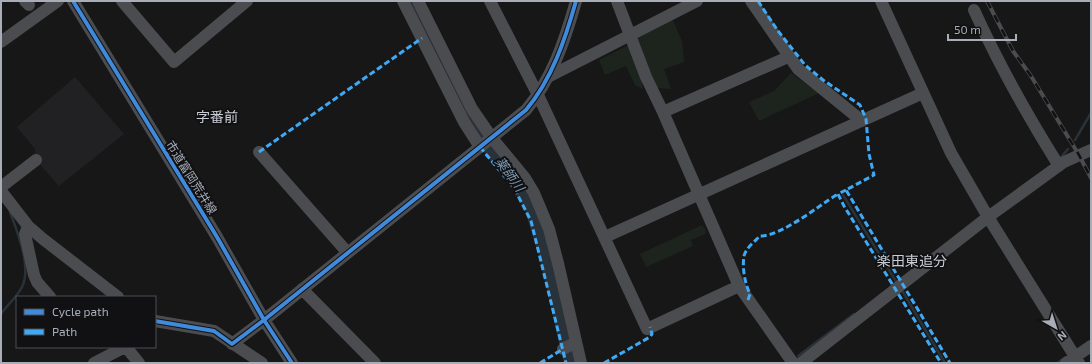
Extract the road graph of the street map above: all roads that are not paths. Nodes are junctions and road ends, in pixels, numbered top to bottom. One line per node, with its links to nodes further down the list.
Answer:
1 (58, 1): 17 (street)
2 (73, 1): 41 (street, 市道富岡荒井線)
3 (122, 1): 4 (street)
4 (247, 1)
5 (403, 1): 16 (street)
6 (418, 1): 14 (street)
7 (490, 1): 21 (street)
8 (576, 1): 19 (street)
9 (617, 1): 15 (street)
10 (697, 1): 15 (street)
11 (751, 1): 18 (street)
12 (882, 1): 20 (street)
13 (974, 10): 29 (street)
14 (433, 30): 16 (street); 24 (street)
15 (630, 34): 19 (street); 22 (street)
16 (422, 38): 25 (street)
17 (1, 42)
18 (788, 57): 22 (street); 23 (street)
19 (548, 77): 21 (street)
20 (923, 93): 23 (street); 33 (street)
21 (538, 95): 24 (street); 35 (street)
22 (663, 112): 32 (street)
23 (862, 121): 32 (street)
24 (492, 138): 25 (street); 43 (street)
25 (480, 147): 36 (street)
26 (1091, 150): 29 (street)
27 (259, 152): 36 (street)
28 (36, 160): 30 (street)
29 (1059, 166): 33 (street)
30 (1, 187)
31 (1, 191): 34 (street)
32 (698, 195): 35 (street); 37 (street)
33 (988, 217): 50 (street); 58 (street)
34 (28, 226): 39 (street); 40 (street)
35 (605, 237): 37 (street)
36 (347, 252): 38 (street)
37 (739, 286): 57 (street)
38 (302, 289): 41 (street); 55 (street)
39 (49, 296)
40 (117, 296)
41 (264, 320): 44 (street); 54 (street, 市道富岡荒井線)
42 (156, 321): 44 (street)
43 (576, 342): 48 (street); 56 (street)
44 (232, 344): 53 (street)
45 (1091, 346): 50 (street)
46 (120, 348): 49 (street)
47 (126, 348): 52 (street)
48 (563, 349)
49 (103, 351): 51 (street)
50 (1073, 361)
51 (94, 363)
52 (139, 363)
53 (262, 363)
54 (292, 363)
55 (375, 363)
56 (581, 363)
57 (794, 363)
58 (801, 363)

